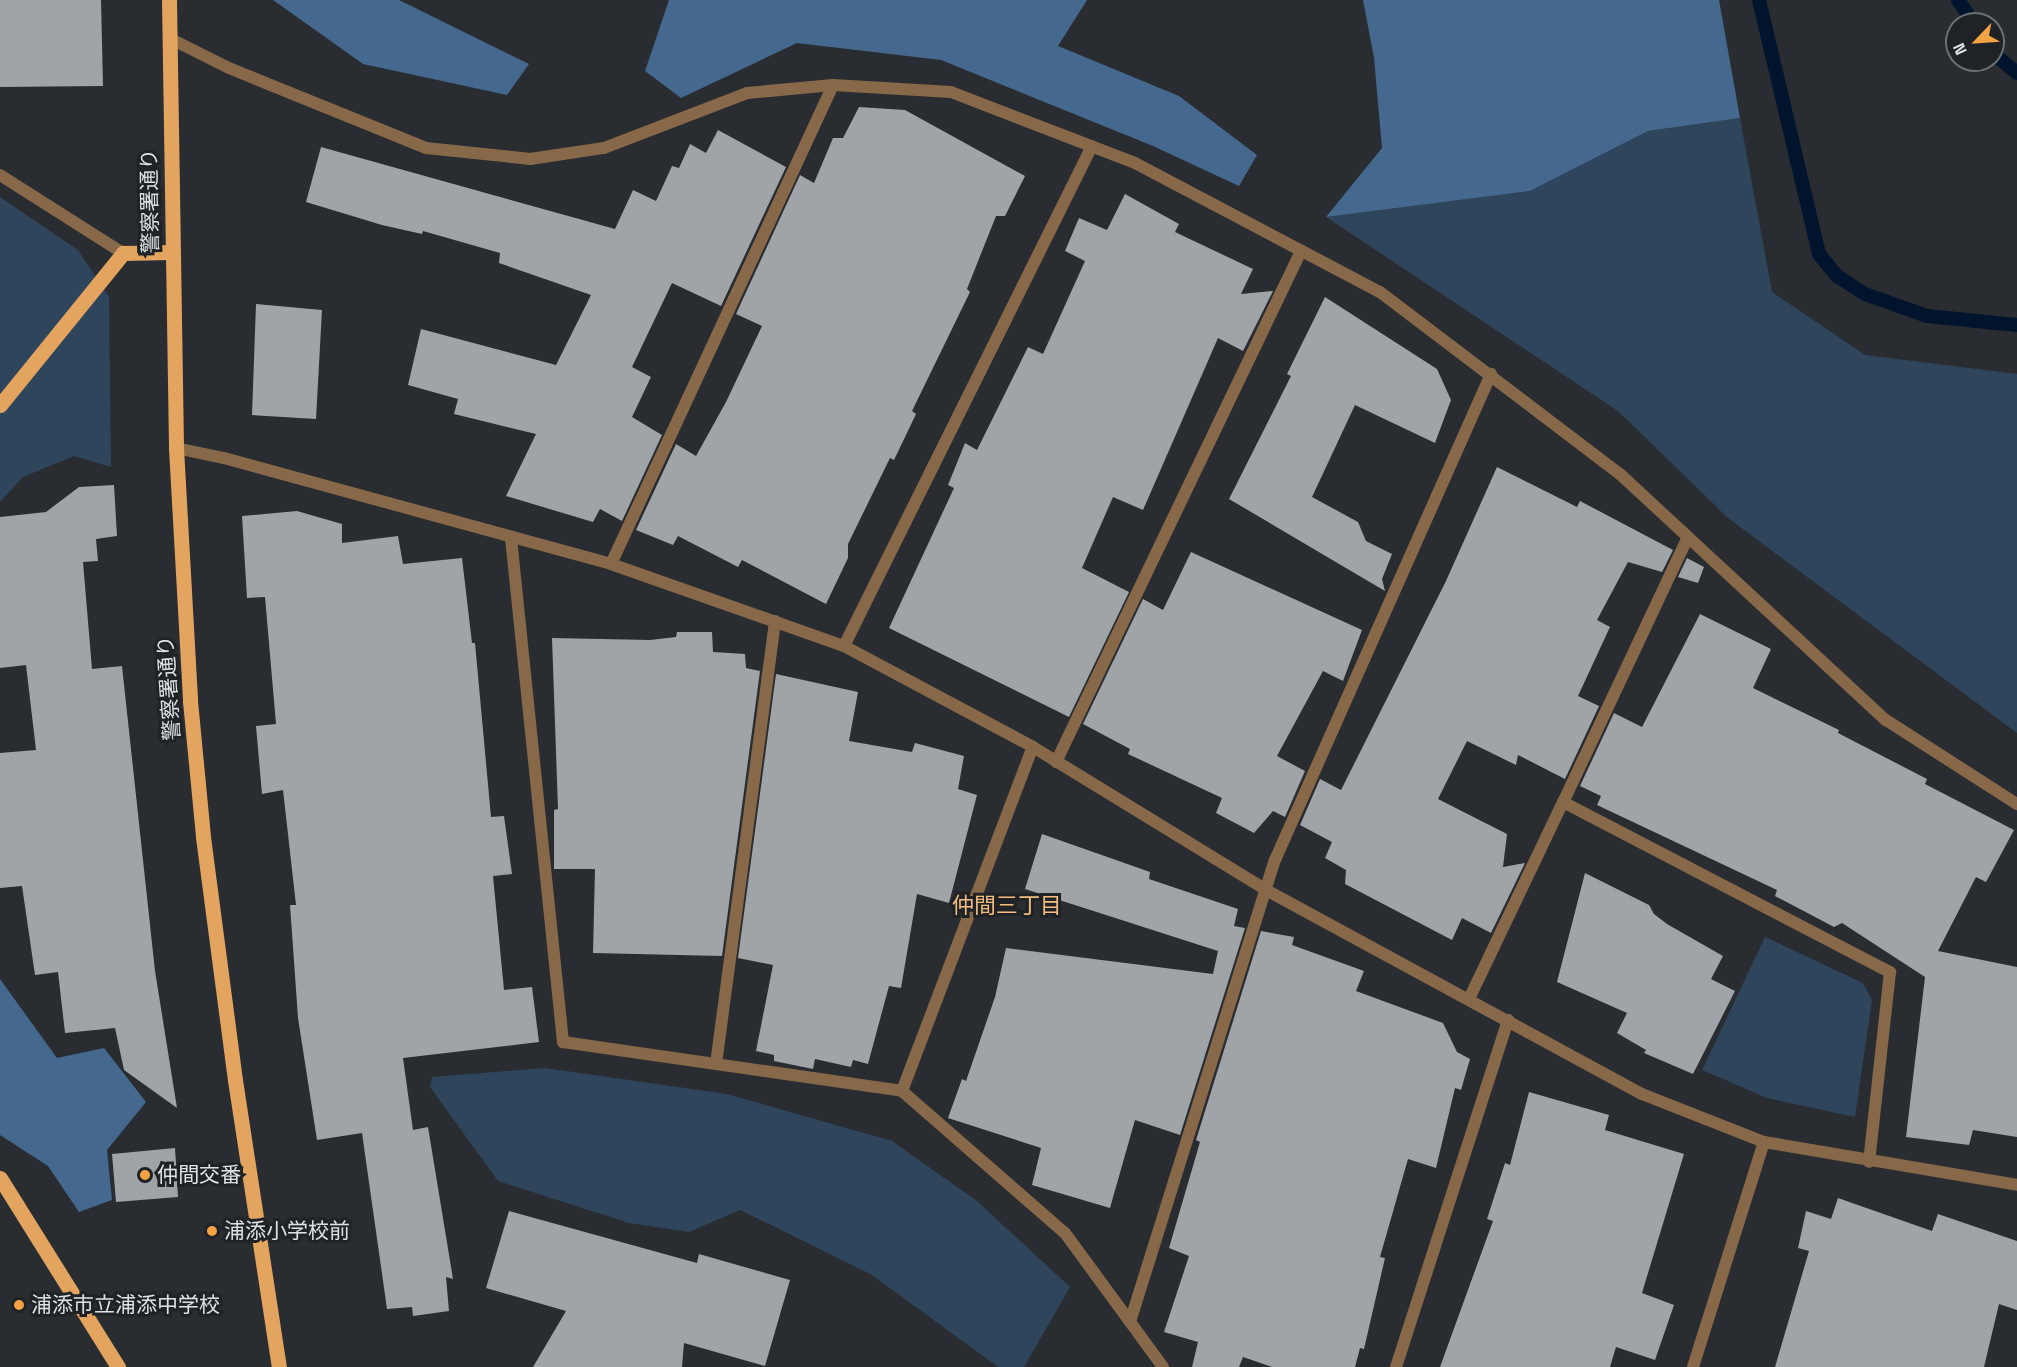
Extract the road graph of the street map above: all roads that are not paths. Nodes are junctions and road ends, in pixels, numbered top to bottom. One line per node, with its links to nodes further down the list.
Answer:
1 (169, 0): 2 (main road, 警察署通り)
2 (170, 38): 3 (street); 7 (main road, 警察署通り)
3 (833, 85): 4 (street); 14 (street)
4 (1092, 146): 6 (street); 16 (street)
5 (0, 175): 8 (street)
6 (1301, 250): 9 (street); 18 (street)
7 (171, 252): 8 (main road); 11 (main road, 警察署通り)
8 (123, 253): 10 (main road)
9 (1491, 374): 13 (street); 21 (street)
10 (0, 405)
11 (176, 448): 12 (street); 32 (main road, 警察署通り)
12 (511, 538): 14 (street); 24 (street)
13 (1687, 539): 19 (street); 20 (street)
14 (611, 564): 15 (street)
15 (775, 621): 16 (street); 24 (street)
16 (844, 646): 17 (street)
17 (1033, 747): 18 (street); 25 (street)
18 (1056, 762): 21 (street)
19 (1563, 802): 22 (street); 27 (street)
20 (2017, 804)
21 (1266, 890): 22 (street); 30 (street)
22 (1468, 999): 23 (street)
23 (1508, 1020): 26 (street); 34 (street)
24 (716, 1064): 25 (street)
25 (902, 1091): 30 (street)
26 (1764, 1142): 27 (street); 35 (street)
27 (1869, 1162): 29 (street)
28 (0, 1178): 31 (main road)
29 (2017, 1185)
30 (1130, 1322): 33 (street)
31 (118, 1367)
32 (279, 1367)
33 (1163, 1367)
34 (1396, 1367)
35 (1693, 1367)

